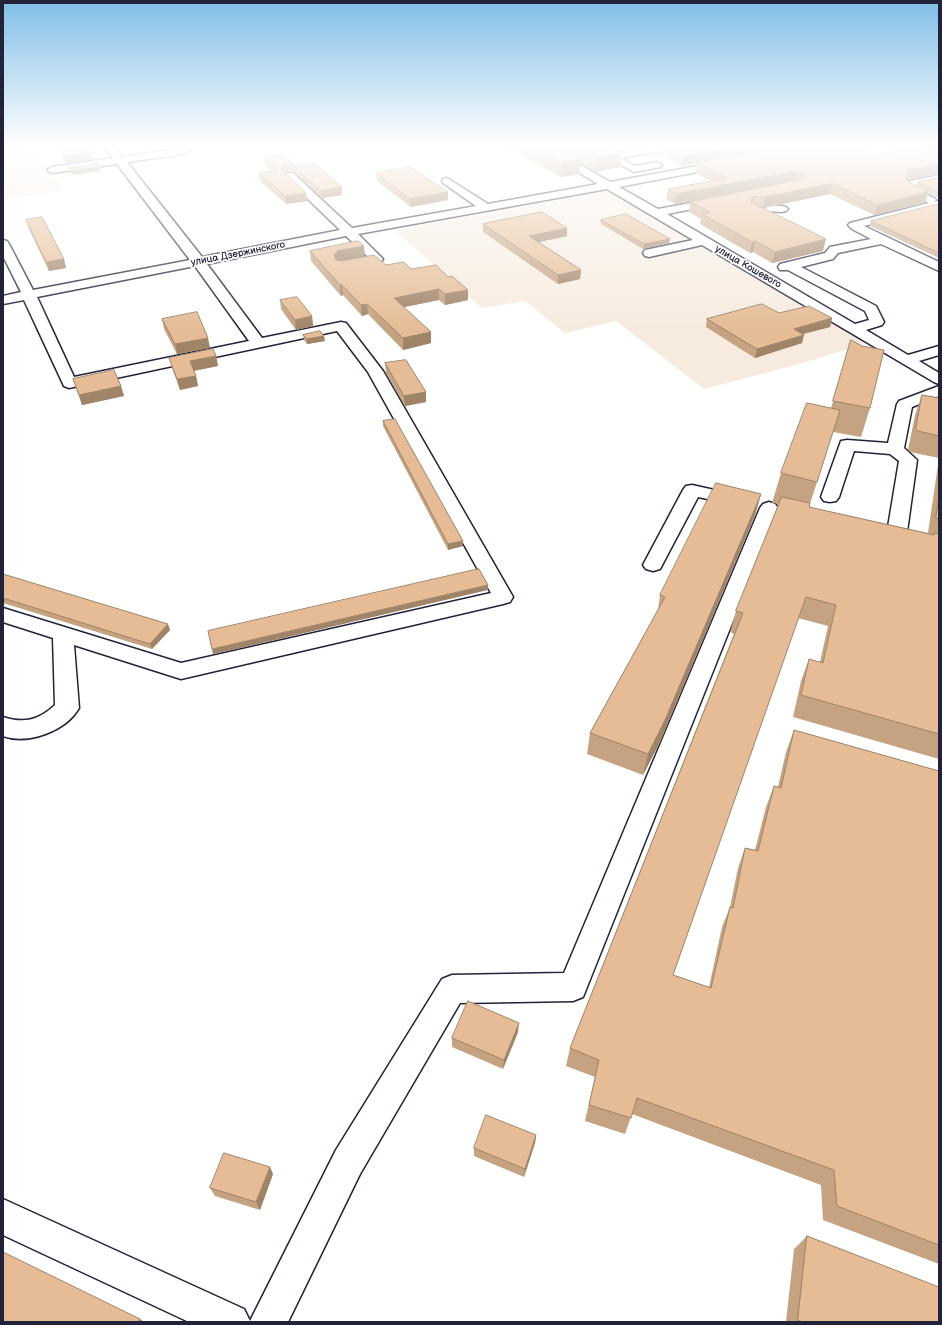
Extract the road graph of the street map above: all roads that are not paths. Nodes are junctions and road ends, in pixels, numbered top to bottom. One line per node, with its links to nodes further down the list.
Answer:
1 (154, 206): 20 (street)
2 (322, 206): 13 (street)
3 (493, 206): 8 (street, улица Дзержинского)
4 (645, 206): 11 (street, улица Кошевого)
5 (694, 206): 11 (street)
6 (751, 206): 9 (street)
7 (932, 206): 14 (street)
8 (486, 207): 13 (street, улица Дзержинского)
9 (782, 209)
10 (756, 210): 12 (street)
11 (657, 213): 15 (street, улица Кошевого)
12 (777, 221)
13 (350, 232): 20 (street, улица Дзержинского); 21 (street)
14 (882, 240): 18 (street); 23 (street)
15 (704, 241): 19 (street); 24 (street, улица Кошевого)
16 (820, 243): 18 (street)
17 (3, 244): 25 (street)
18 (834, 250): 22 (street)
19 (649, 253)
20 (198, 262): 25 (street, улица Дзержинского); 28 (street)
21 (342, 266)
22 (790, 266): 24 (street); 27 (street)
23 (939, 267)
24 (759, 273): 27 (street, улица Кошевого)
25 (29, 295): 26 (street, улица Дзержинского); 28 (street)
26 (3, 300)
27 (854, 329): 30 (street, улица Кошевого)
28 (258, 343): 38 (street)
29 (939, 350): 30 (street)
30 (907, 360): 31 (street, улица Кошевого)
31 (939, 379)
32 (939, 391): 33 (street)
33 (895, 448): 34 (street); 35 (street)
34 (830, 497)
35 (896, 539)
36 (653, 565): 42 (street)
37 (3, 615): 38 (street)
38 (63, 634): 39 (street)
39 (3, 726)
40 (3, 1217): 41 (street)
41 (231, 1322)
42 (268, 1322)

